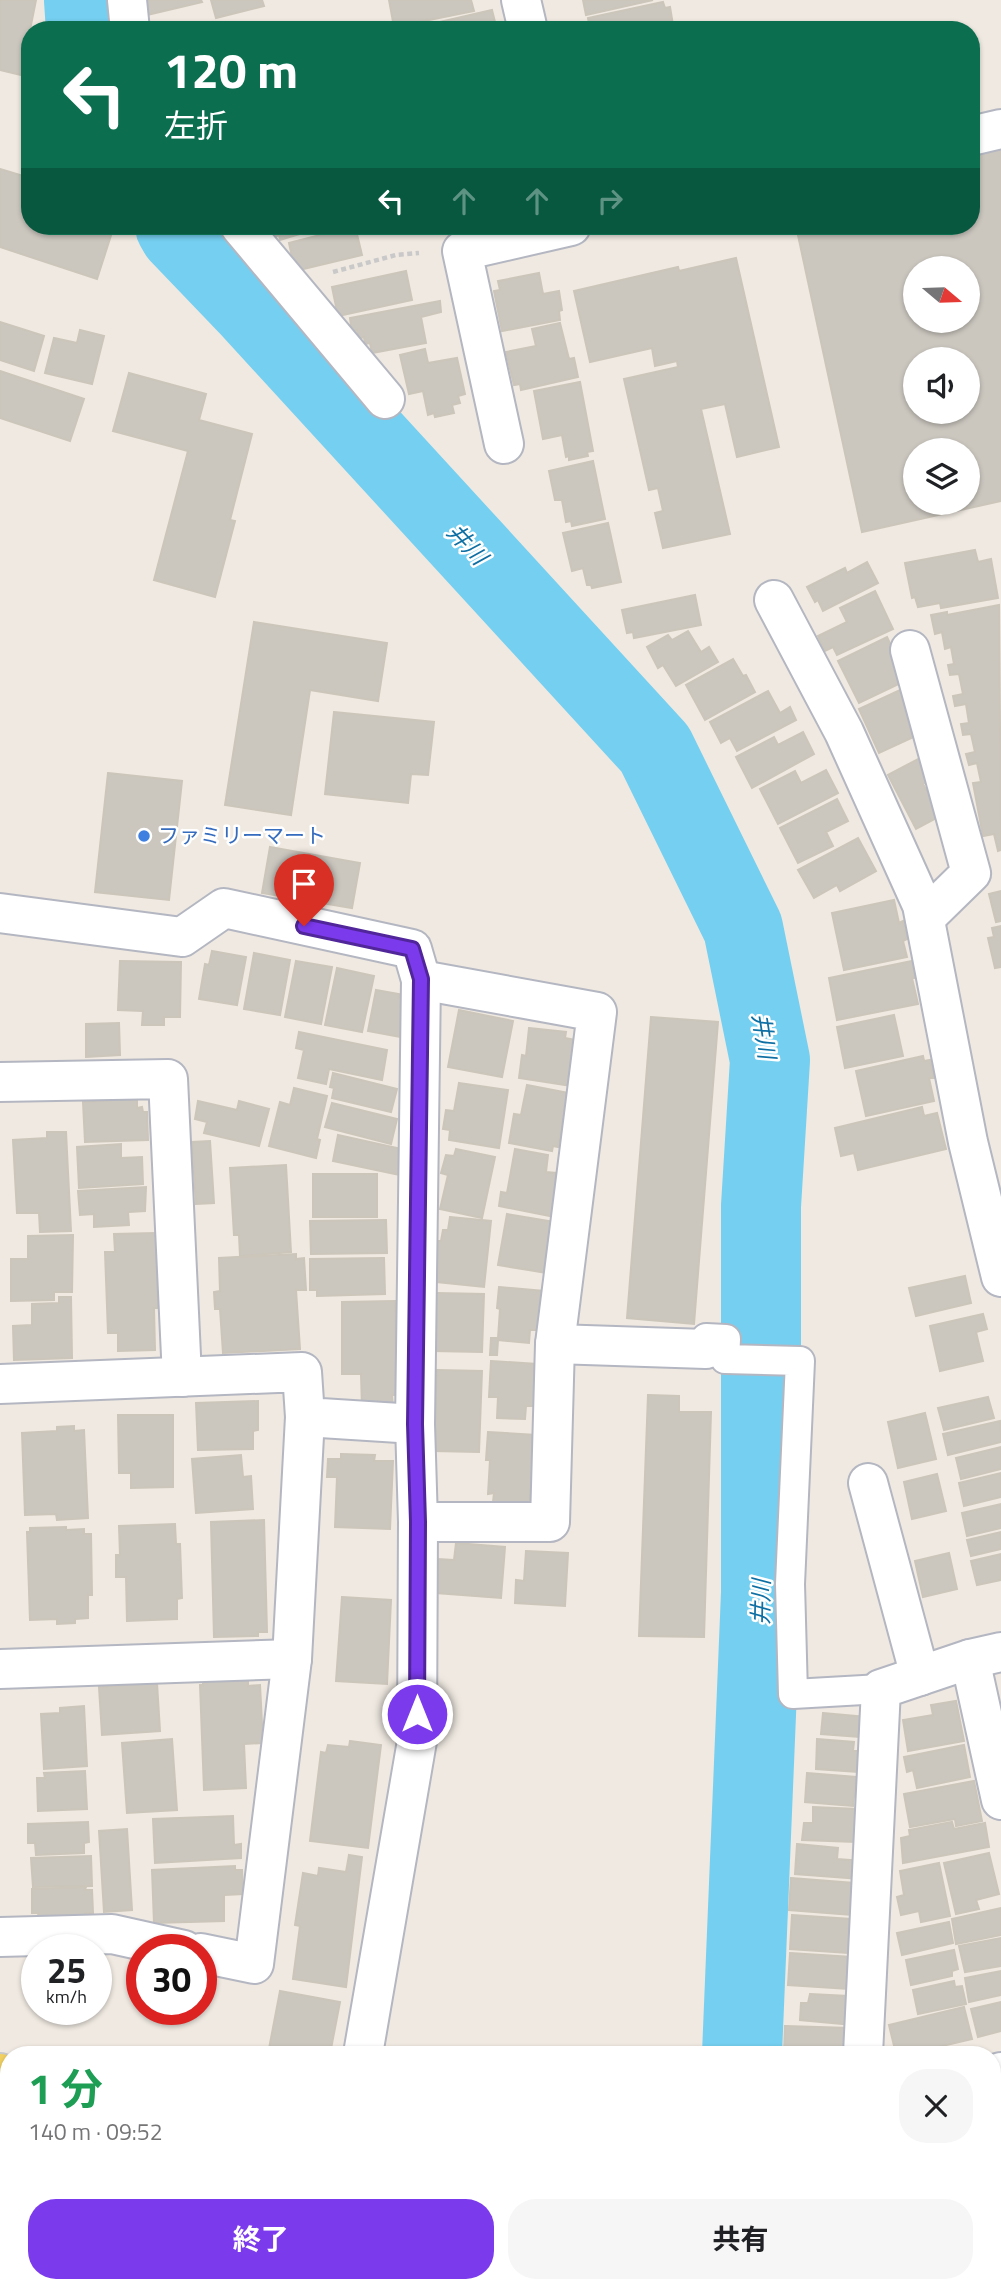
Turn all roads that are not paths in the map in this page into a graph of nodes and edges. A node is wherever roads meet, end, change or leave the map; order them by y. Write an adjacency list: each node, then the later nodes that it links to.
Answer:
1 (127, 0): 3 (street)
2 (521, 0): 4 (street)
3 (129, 21)
4 (526, 21)
5 (1001, 129): 6 (street)
6 (980, 134)
7 (248, 235): 9 (street)
8 (532, 235): 10 (street)
9 (385, 399)
10 (504, 444)
11 (774, 600): 14 (street)
12 (910, 650): 14 (street)
13 (0, 913): 15 (street)
14 (925, 918): 17 (street)
15 (421, 979): 18 (street); 23 (street)
16 (0, 1082): 20 (street)
17 (1001, 1277)
18 (555, 1344): 19 (street); 25 (street)
19 (715, 1354): 30 (street)
20 (182, 1377): 21 (street); 22 (street)
21 (0, 1384)
22 (305, 1417): 23 (street); 27 (street)
23 (415, 1424): 25 (street)
24 (868, 1483): 29 (street)
25 (418, 1522): 35 (street)
26 (986, 1656): 29 (street); 31 (street)
27 (292, 1659): 28 (street); 34 (street)
28 (0, 1670)
29 (920, 1676): 30 (street)
30 (881, 1689): 36 (street)
31 (1001, 1800)
32 (0, 1937): 33 (street)
33 (126, 1937)
34 (217, 1956)
35 (364, 2046)
36 (863, 2046)

